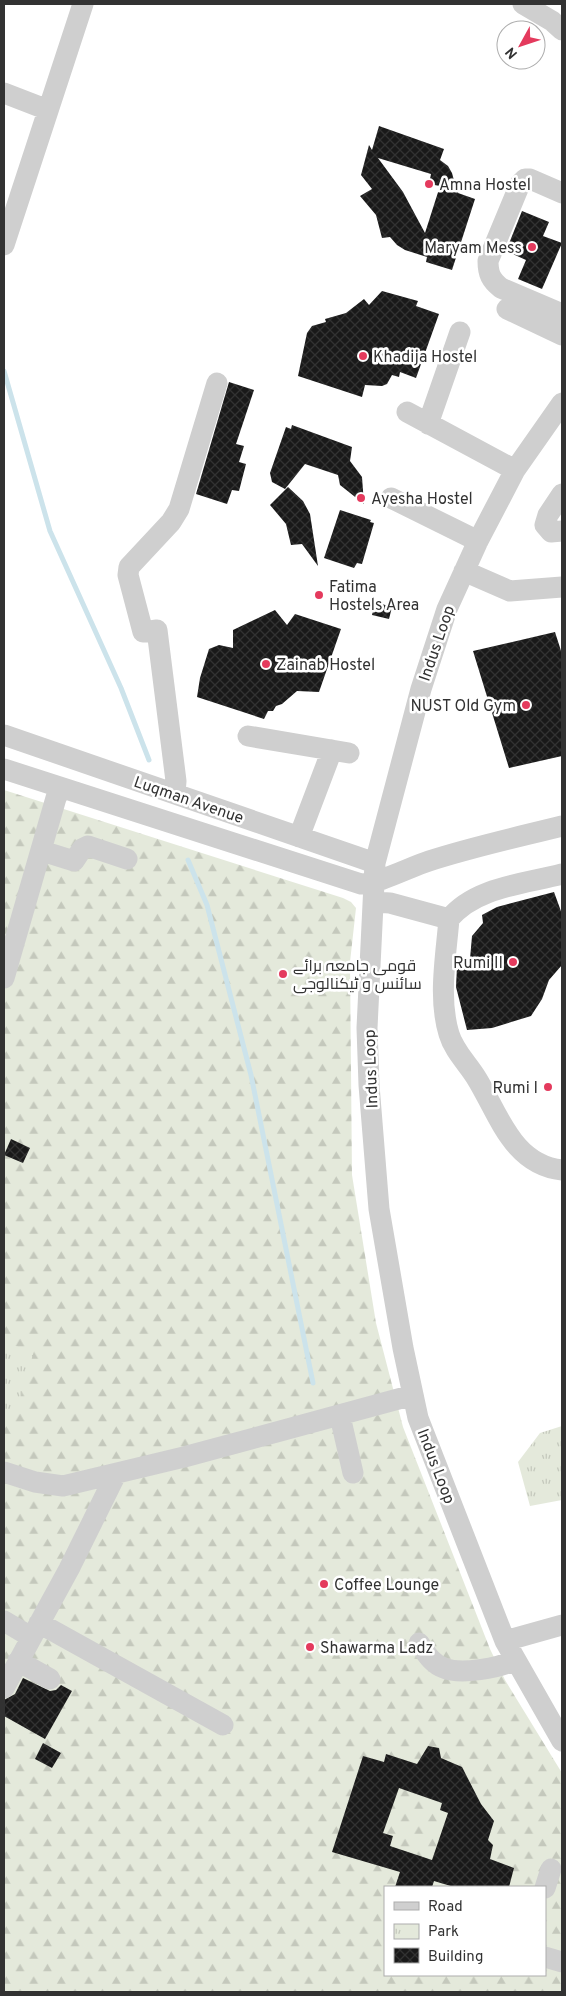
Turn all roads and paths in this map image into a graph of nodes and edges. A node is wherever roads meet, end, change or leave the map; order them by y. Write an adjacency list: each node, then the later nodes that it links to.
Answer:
1 (83, 4): 5 (street)
2 (527, 5): 3 (street)
3 (562, 30)
4 (4, 93): 5 (street)
5 (48, 110): 7 (street)
6 (562, 192): 9 (street)
7 (4, 245)
8 (507, 309): 11 (street)
9 (562, 314)
10 (460, 332): 15 (street)
11 (562, 335)
12 (217, 382): 27 (street)
13 (562, 405): 16 (street, Indus Loop)
14 (406, 412): 15 (street)
15 (428, 424): 16 (street)
16 (516, 470): 20 (street, Indus Loop)
17 (562, 494): 19 (street)
18 (391, 498): 20 (street)
19 (562, 531)
20 (478, 541): 21 (street, Indus Loop)
21 (464, 571): 22 (street); 32 (street, Indus Loop)
22 (562, 587)
23 (4, 735): 27 (street, Luqman Avenue)
24 (248, 736): 29 (street)
25 (4, 769): 26 (street, Luqman Avenue)
26 (61, 789): 30 (street); 34 (street, Luqman Avenue)
27 (175, 794): 29 (street, Luqman Avenue)
28 (562, 826): 34 (street)
29 (299, 837): 32 (street, Luqman Avenue)
30 (42, 851): 31 (street); 36 (street)
31 (127, 858)
32 (375, 863): 34 (street, Indus Loop)
33 (562, 874): 35 (street)
34 (373, 893): 35 (street, Luqman Avenue); 38 (street, Indus Loop)
35 (449, 919): 37 (street)
36 (4, 978)
37 (562, 1170)
38 (413, 1395): 39 (street); 46 (street, Indus Loop)
39 (340, 1416): 41 (street); 42 (street)
40 (4, 1472): 42 (street)
41 (353, 1473)
42 (116, 1474): 45 (street)
43 (4, 1621): 45 (street)
44 (562, 1625): 46 (street)
45 (35, 1630): 49 (street); 52 (street)
46 (505, 1641): 48 (street, Indus Loop)
47 (419, 1643): 48 (street)
48 (515, 1660): 53 (street, Indus Loop)
49 (18, 1661): 50 (street); 51 (street)
50 (50, 1679)
51 (4, 1688)
52 (223, 1725)
53 (562, 1741)
54 (546, 1957): 55 (street)
55 (562, 1962)

